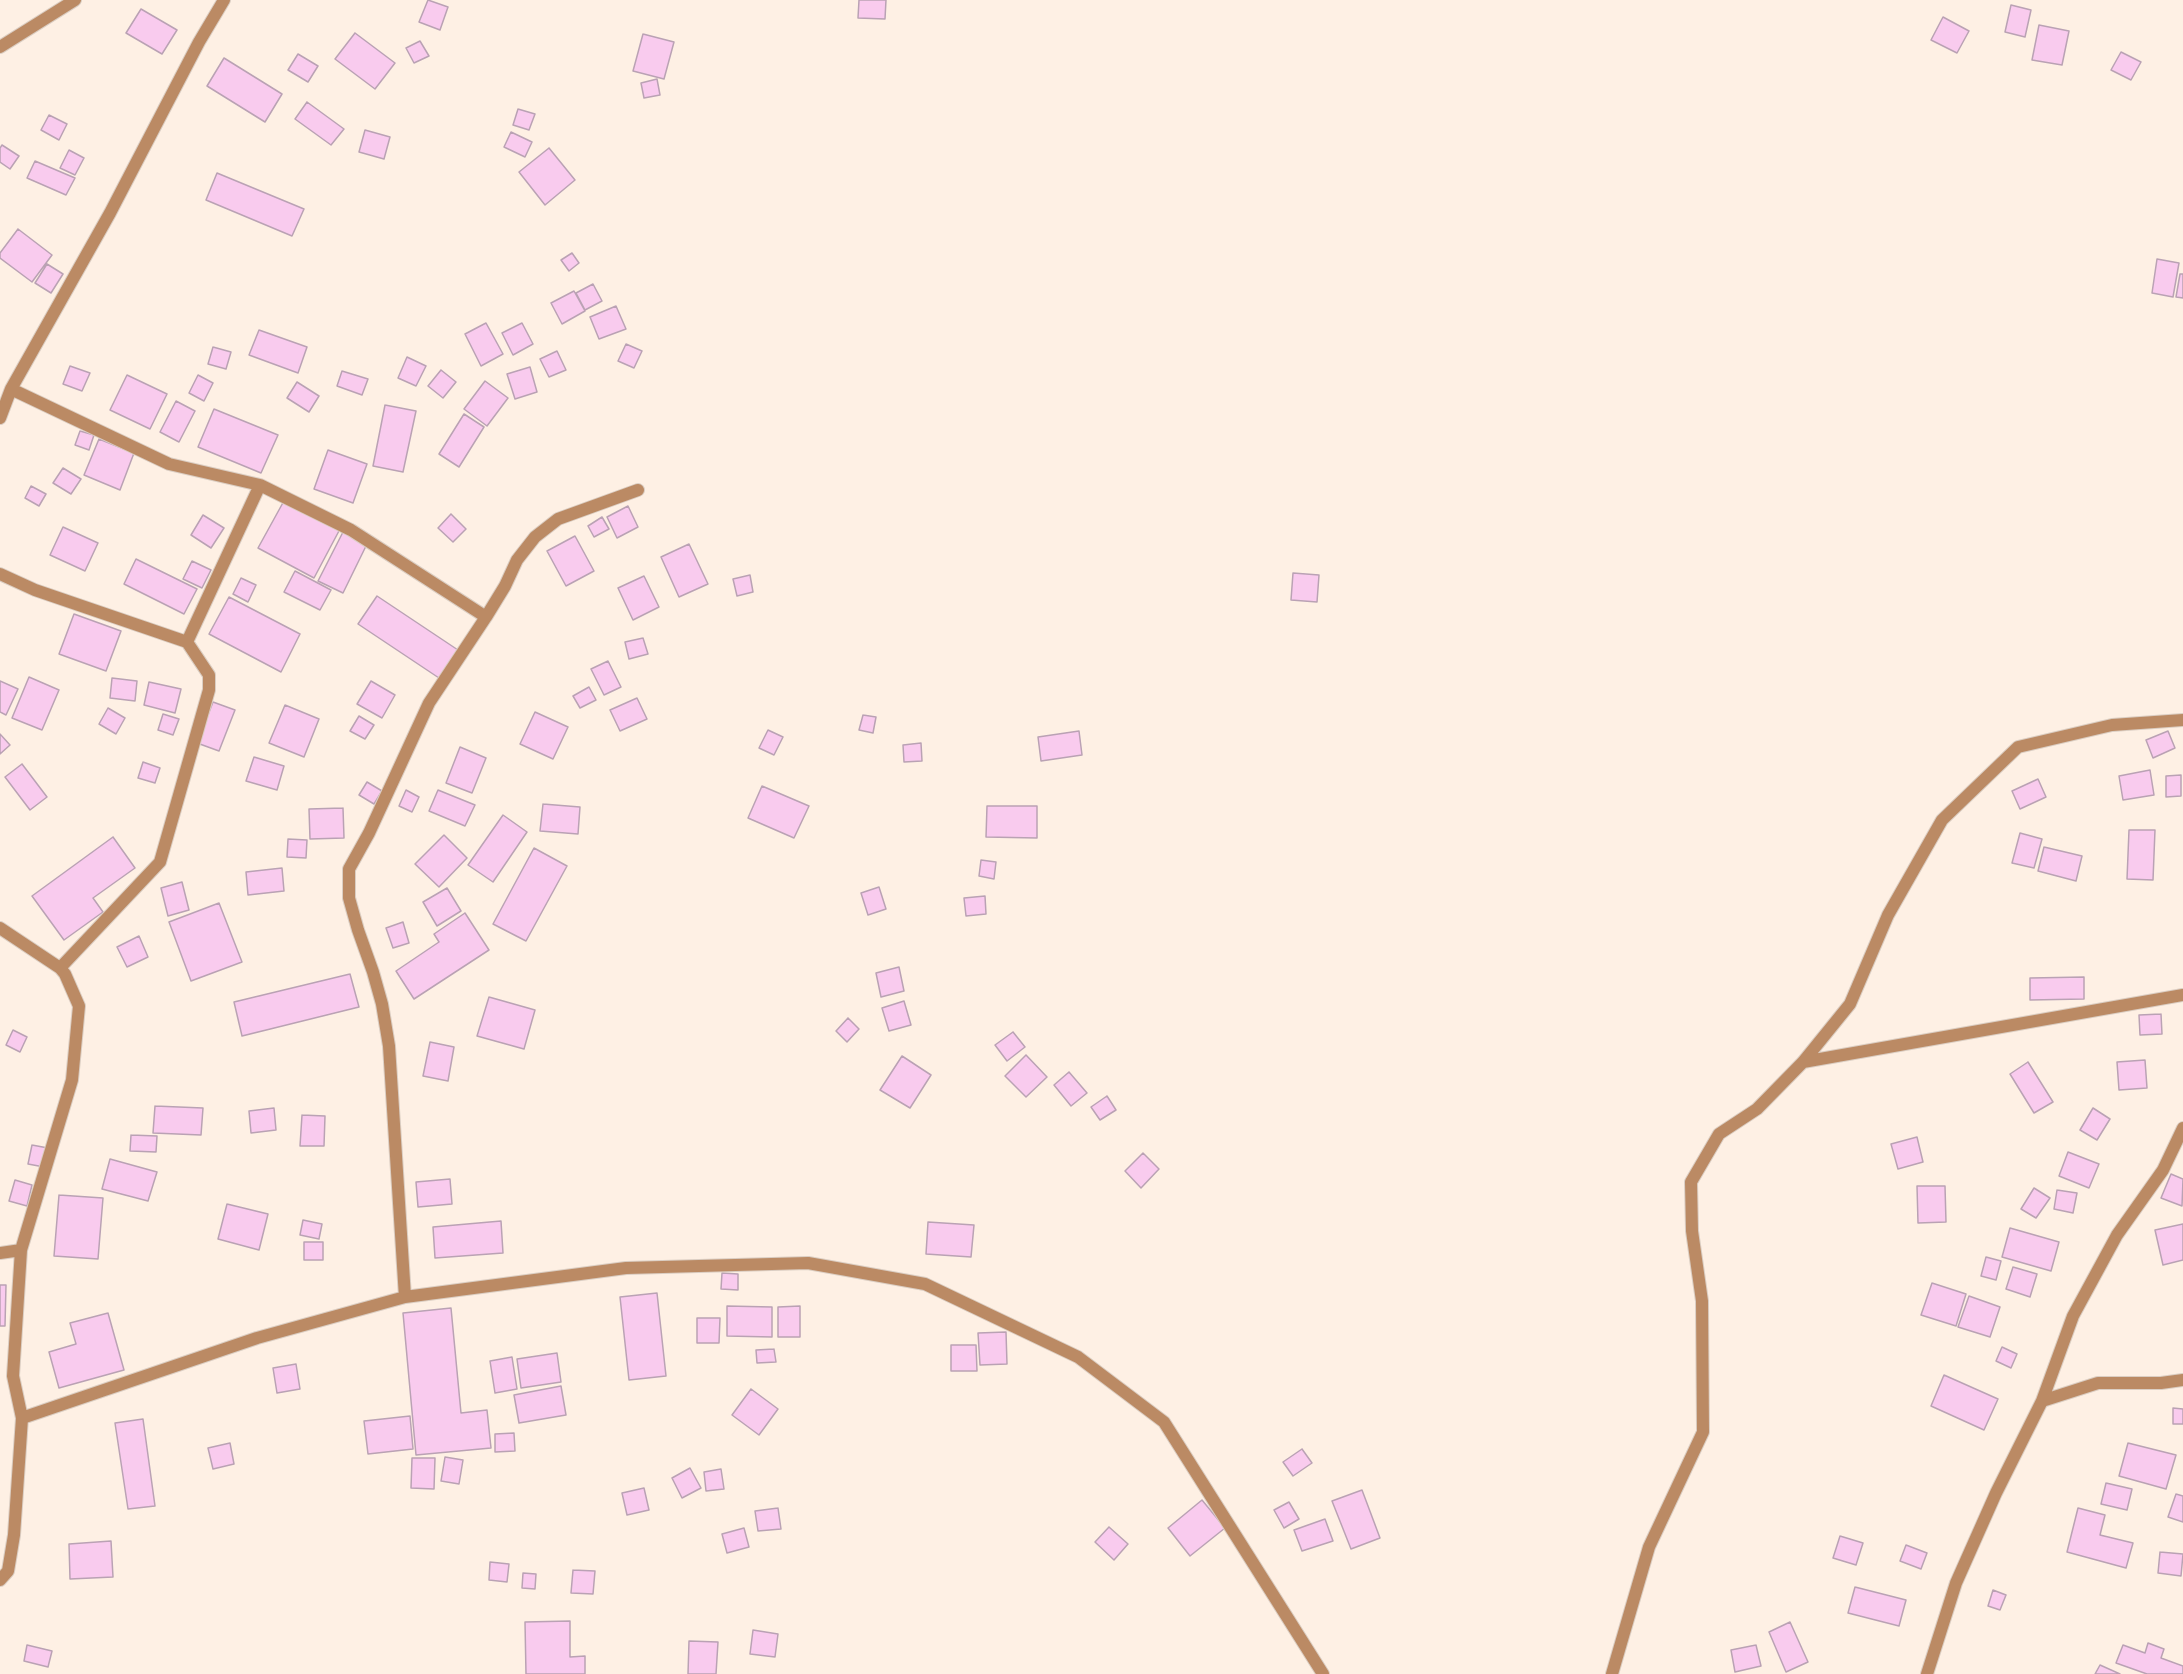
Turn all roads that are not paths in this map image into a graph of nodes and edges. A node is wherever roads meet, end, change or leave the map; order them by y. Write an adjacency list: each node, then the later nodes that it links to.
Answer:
1 (75, 0): 3 (street)
2 (224, 0): 5 (street)
3 (56, 5): 4 (street)
4 (0, 47)
5 (10, 389): 6 (street); 7 (street)
6 (0, 418)
7 (260, 485): 10 (street); 11 (street)
8 (638, 490): 10 (street)
9 (0, 574): 11 (street)
10 (486, 617): 20 (street)
11 (187, 642): 14 (street)
12 (2183, 720): 16 (street)
13 (0, 928): 14 (street)
14 (60, 968): 18 (street)
15 (2183, 995): 16 (street)
16 (1803, 1062): 26 (street)
17 (2183, 1128): 22 (street)
18 (21, 1250): 19 (street); 23 (street)
19 (0, 1253)
20 (405, 1297): 23 (street); 25 (street)
21 (2183, 1380): 22 (street)
22 (2042, 1401): 27 (street)
23 (22, 1418): 24 (street)
24 (0, 1580)
25 (1323, 1674)
26 (1612, 1674)
27 (1927, 1674)

